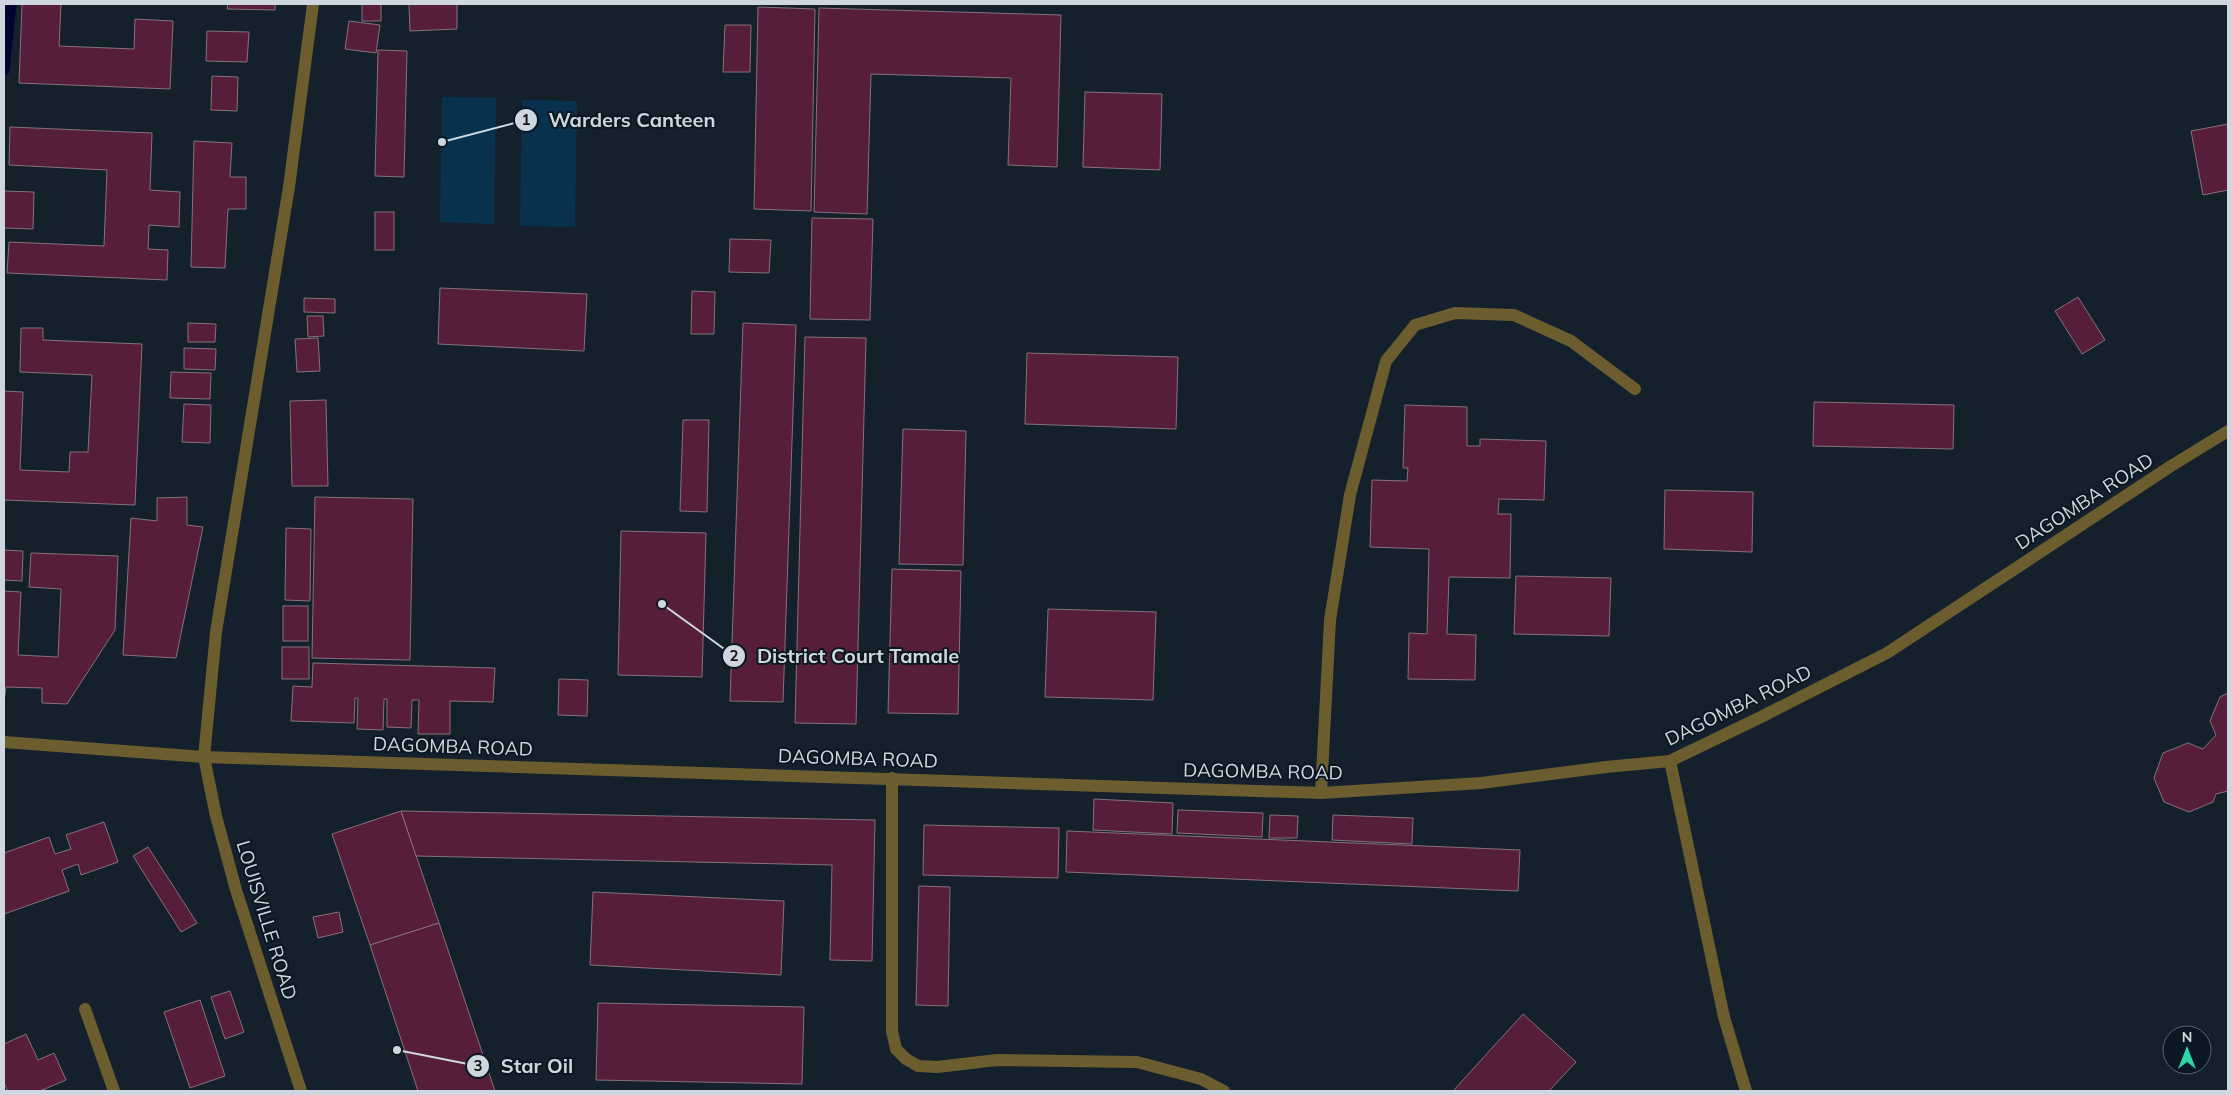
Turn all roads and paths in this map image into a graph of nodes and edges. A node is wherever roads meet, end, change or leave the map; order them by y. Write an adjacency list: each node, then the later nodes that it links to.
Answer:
1 (313, 4): 5 (street, LOUISVILLE ROAD)
2 (1635, 389): 8 (street)
3 (2228, 431): 6 (street, DAGOMBA ROAD)
4 (4, 742): 5 (street, DAGOMBA ROAD)
5 (204, 757): 7 (street, DAGOMBA ROAD); 11 (street, LOUISVILLE ROAD)
6 (1670, 761): 8 (street, DAGOMBA ROAD); 13 (street)
7 (892, 778): 8 (street, DAGOMBA ROAD); 12 (street)
8 (1322, 793)
9 (85, 1010): 10 (street)
10 (114, 1091)
11 (301, 1091)
12 (1224, 1091)
13 (1746, 1091)

